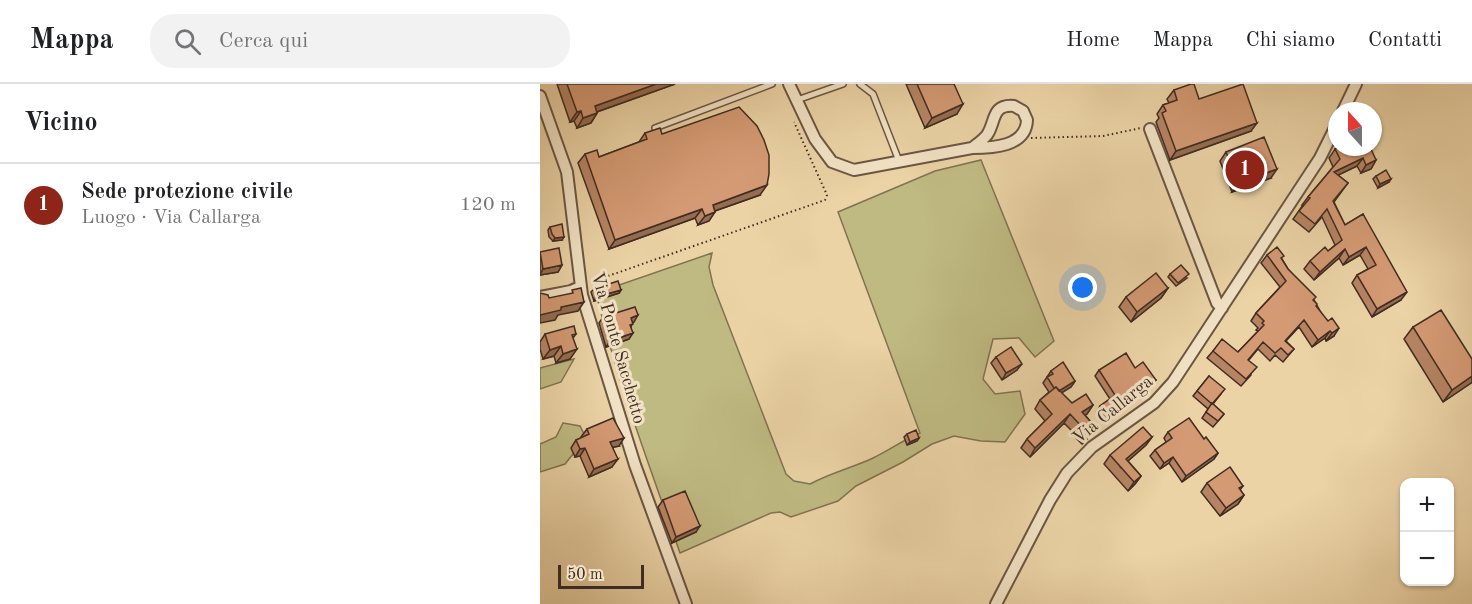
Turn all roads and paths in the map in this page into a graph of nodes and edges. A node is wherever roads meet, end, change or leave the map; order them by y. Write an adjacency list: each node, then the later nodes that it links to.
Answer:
1 (772, 84): 10 (lane)
2 (789, 84): 7 (street)
3 (843, 84): 7 (lane)
4 (860, 84): 15 (lane)
5 (1356, 84): 8 (street)
6 (540, 96): 16 (street, Via Ponte Sacchetto)
7 (797, 100): 15 (street)
8 (1347, 102)
9 (791, 116): 16 (path)
10 (655, 128)
11 (1150, 129): 12 (path); 18 (street)
12 (1019, 137): 14 (street); 14 (street)
13 (1328, 142): 18 (street, Via Callarga)
14 (972, 148): 15 (street)
15 (899, 161)
16 (580, 287): 17 (street); 19 (street, Via Ponte Sacchetto)
17 (540, 297)
18 (1222, 308): 20 (street, Via Callarga)
19 (686, 604)
20 (996, 604)

